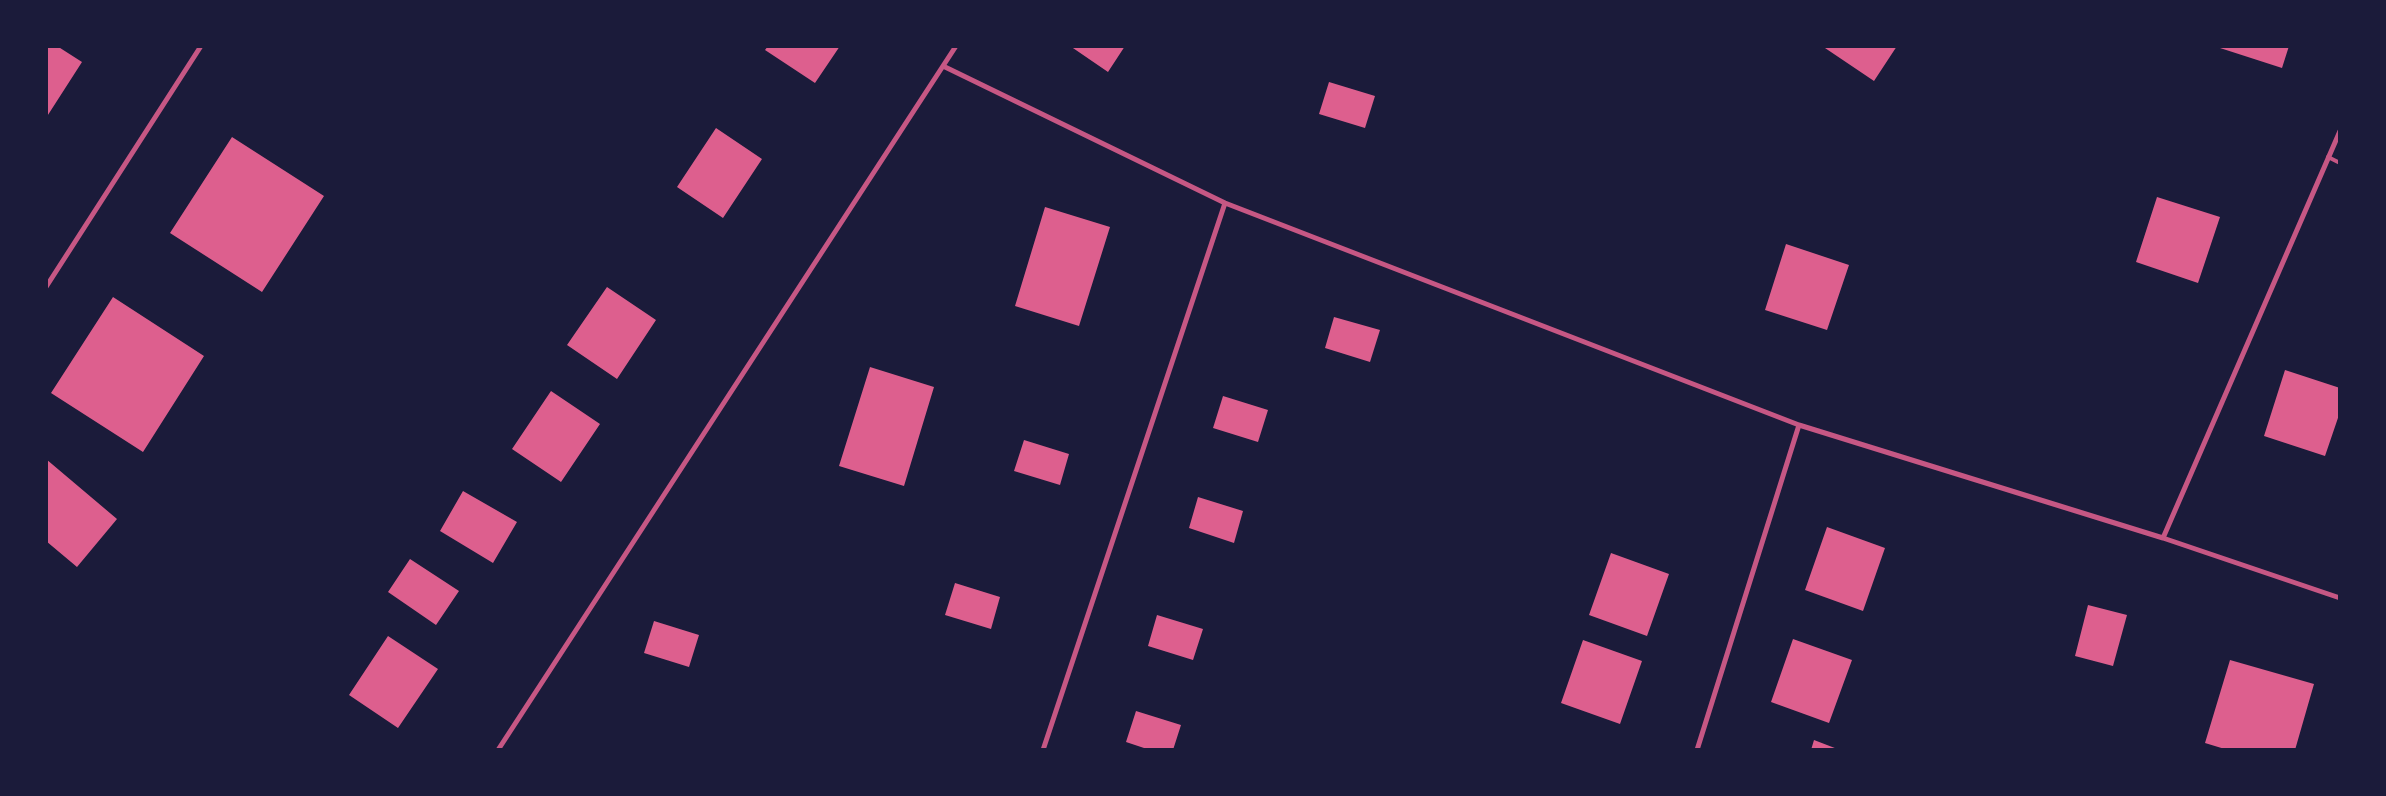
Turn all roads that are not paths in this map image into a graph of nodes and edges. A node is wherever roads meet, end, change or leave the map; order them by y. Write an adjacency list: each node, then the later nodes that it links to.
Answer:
1 (201, 46): 8 (street)
2 (956, 46): 3 (street)
3 (943, 66): 7 (street); 12 (street)
4 (2340, 131): 5 (street)
5 (2328, 157): 6 (lane); 10 (street)
6 (2340, 163)
7 (1225, 203): 9 (street); 13 (street)
8 (46, 287)
9 (1799, 425): 10 (street); 14 (street)
10 (2163, 538): 11 (street)
11 (2340, 598)
12 (498, 750)
13 (1043, 750)
14 (1698, 750)

